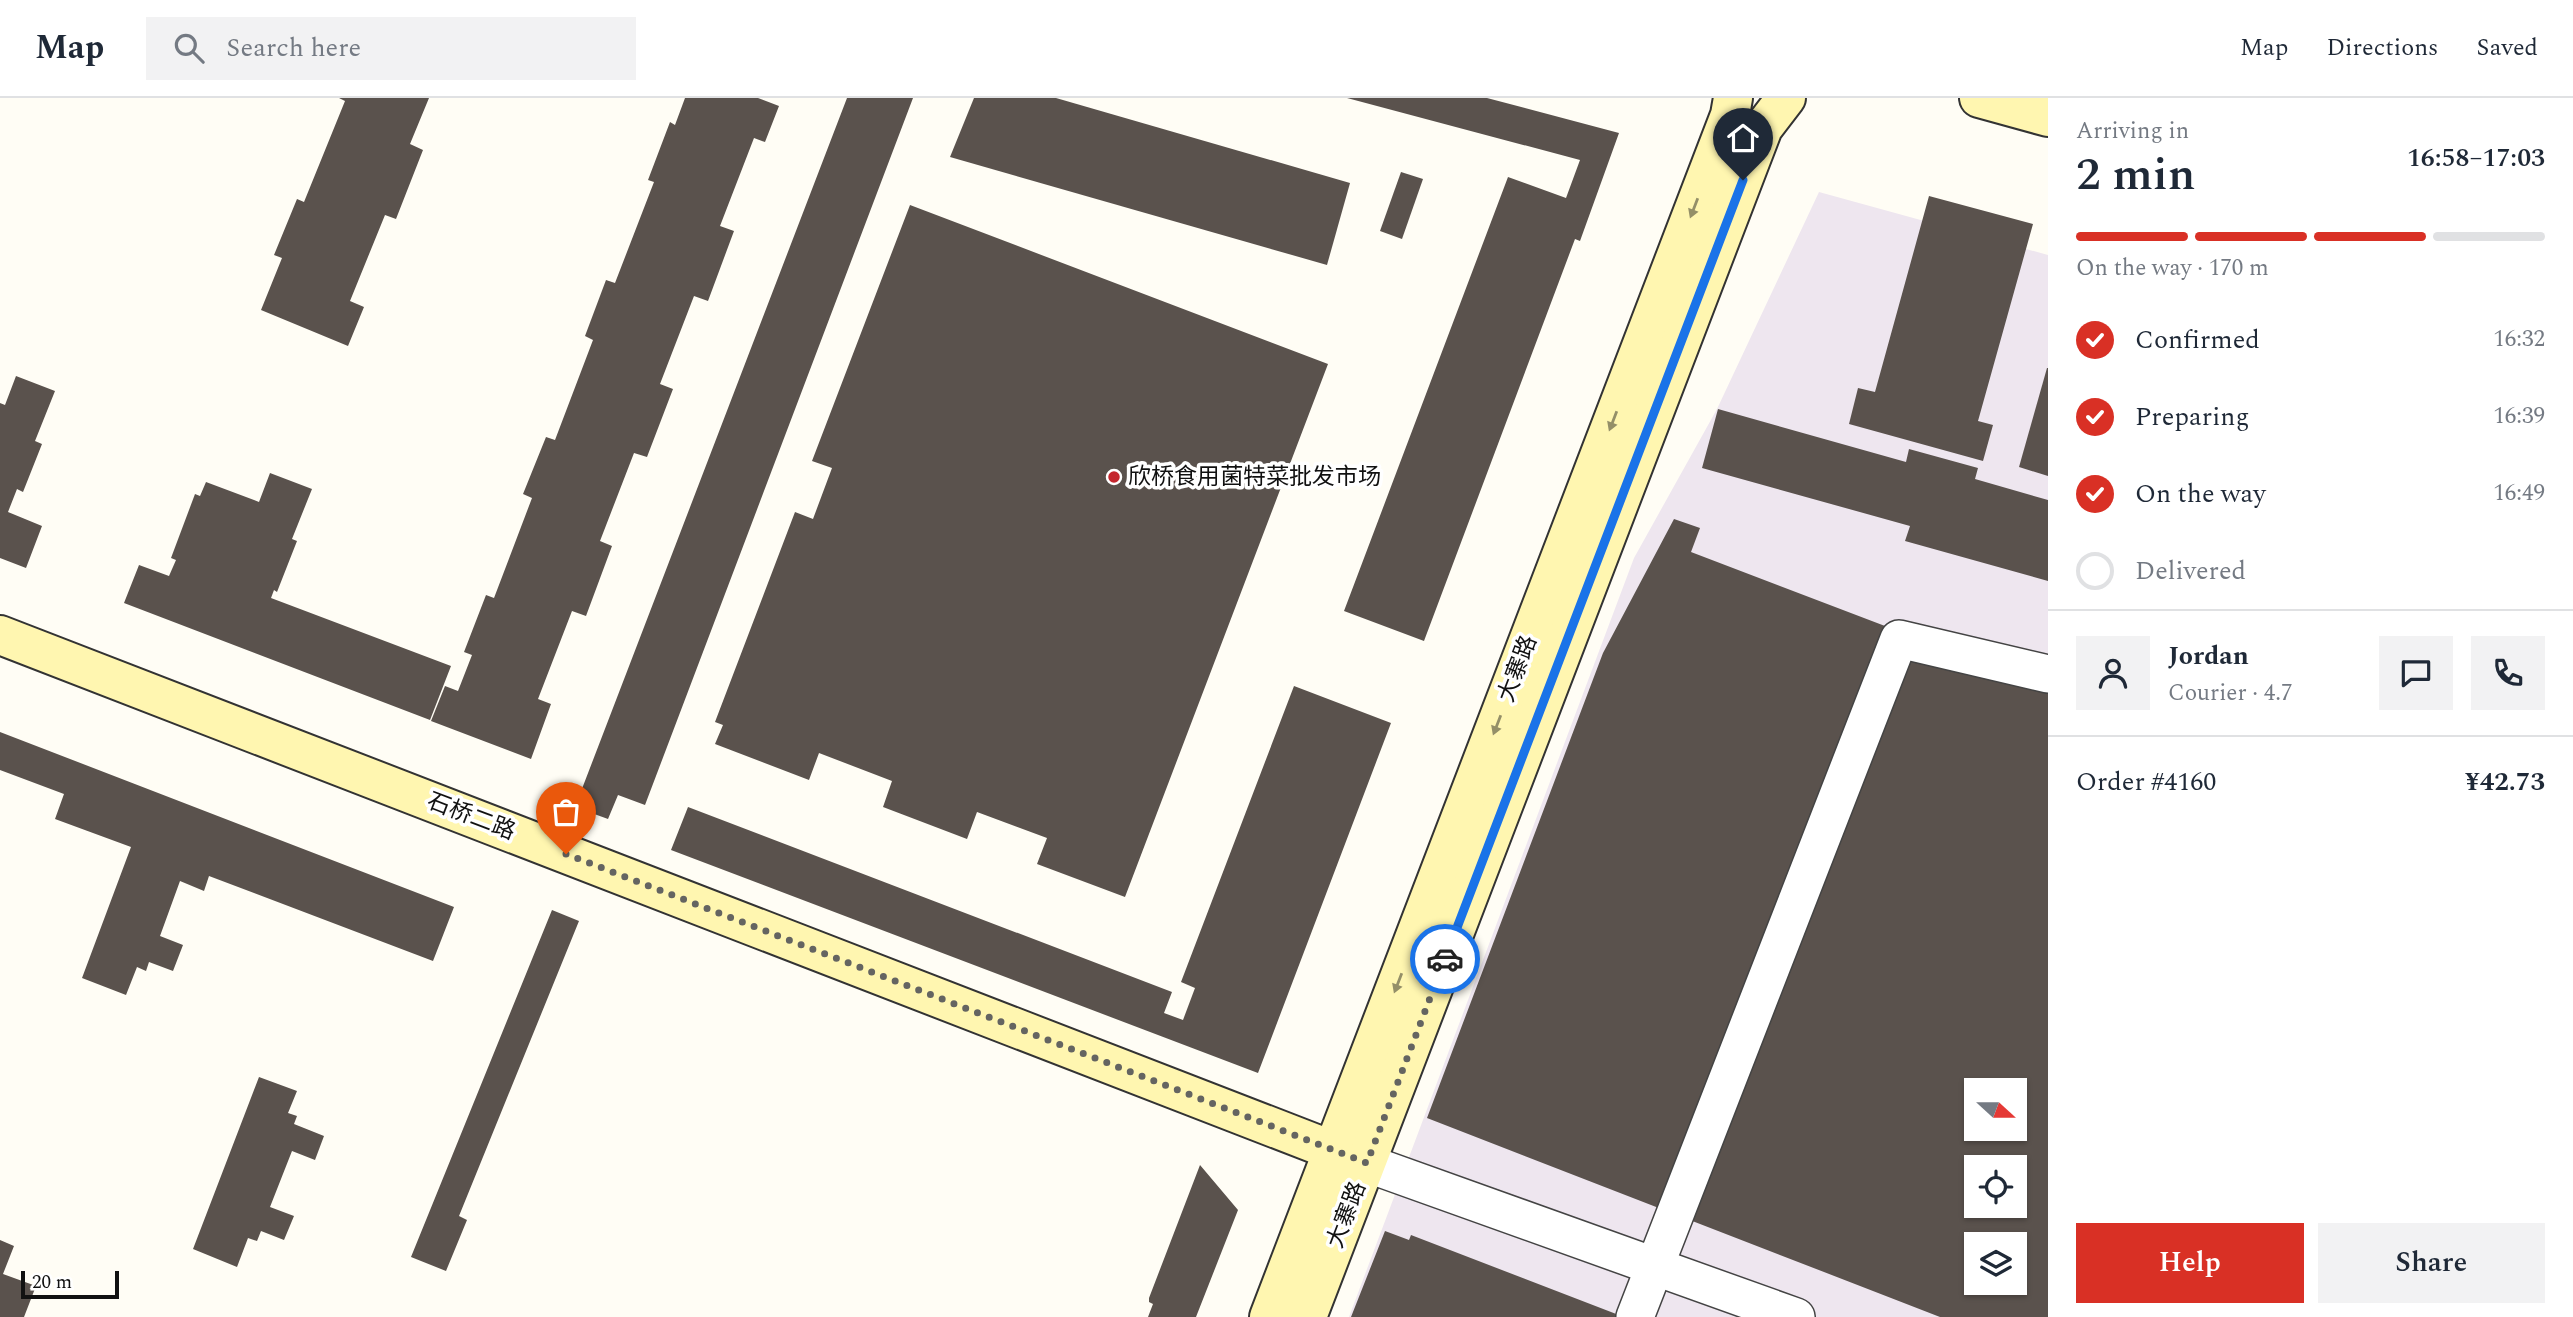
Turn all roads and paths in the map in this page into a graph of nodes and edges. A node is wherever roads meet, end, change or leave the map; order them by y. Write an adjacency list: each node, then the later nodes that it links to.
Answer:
1 (1732, 98): 7 (main road, 大寨路, one-way to 7)
2 (1786, 98): 7 (main road, 大寨路)
3 (1979, 98): 4 (main road)
4 (2048, 117)
5 (0, 635): 7 (main road, 石桥二路)
6 (2048, 674): 8 (street)
7 (1350, 1157): 8 (street); 9 (main road, 大寨路); 10 (main road, 大寨路)
8 (1655, 1265): 11 (street); 12 (street)
9 (1269, 1317)
10 (1307, 1317)
11 (1634, 1317)
12 (1796, 1317)

